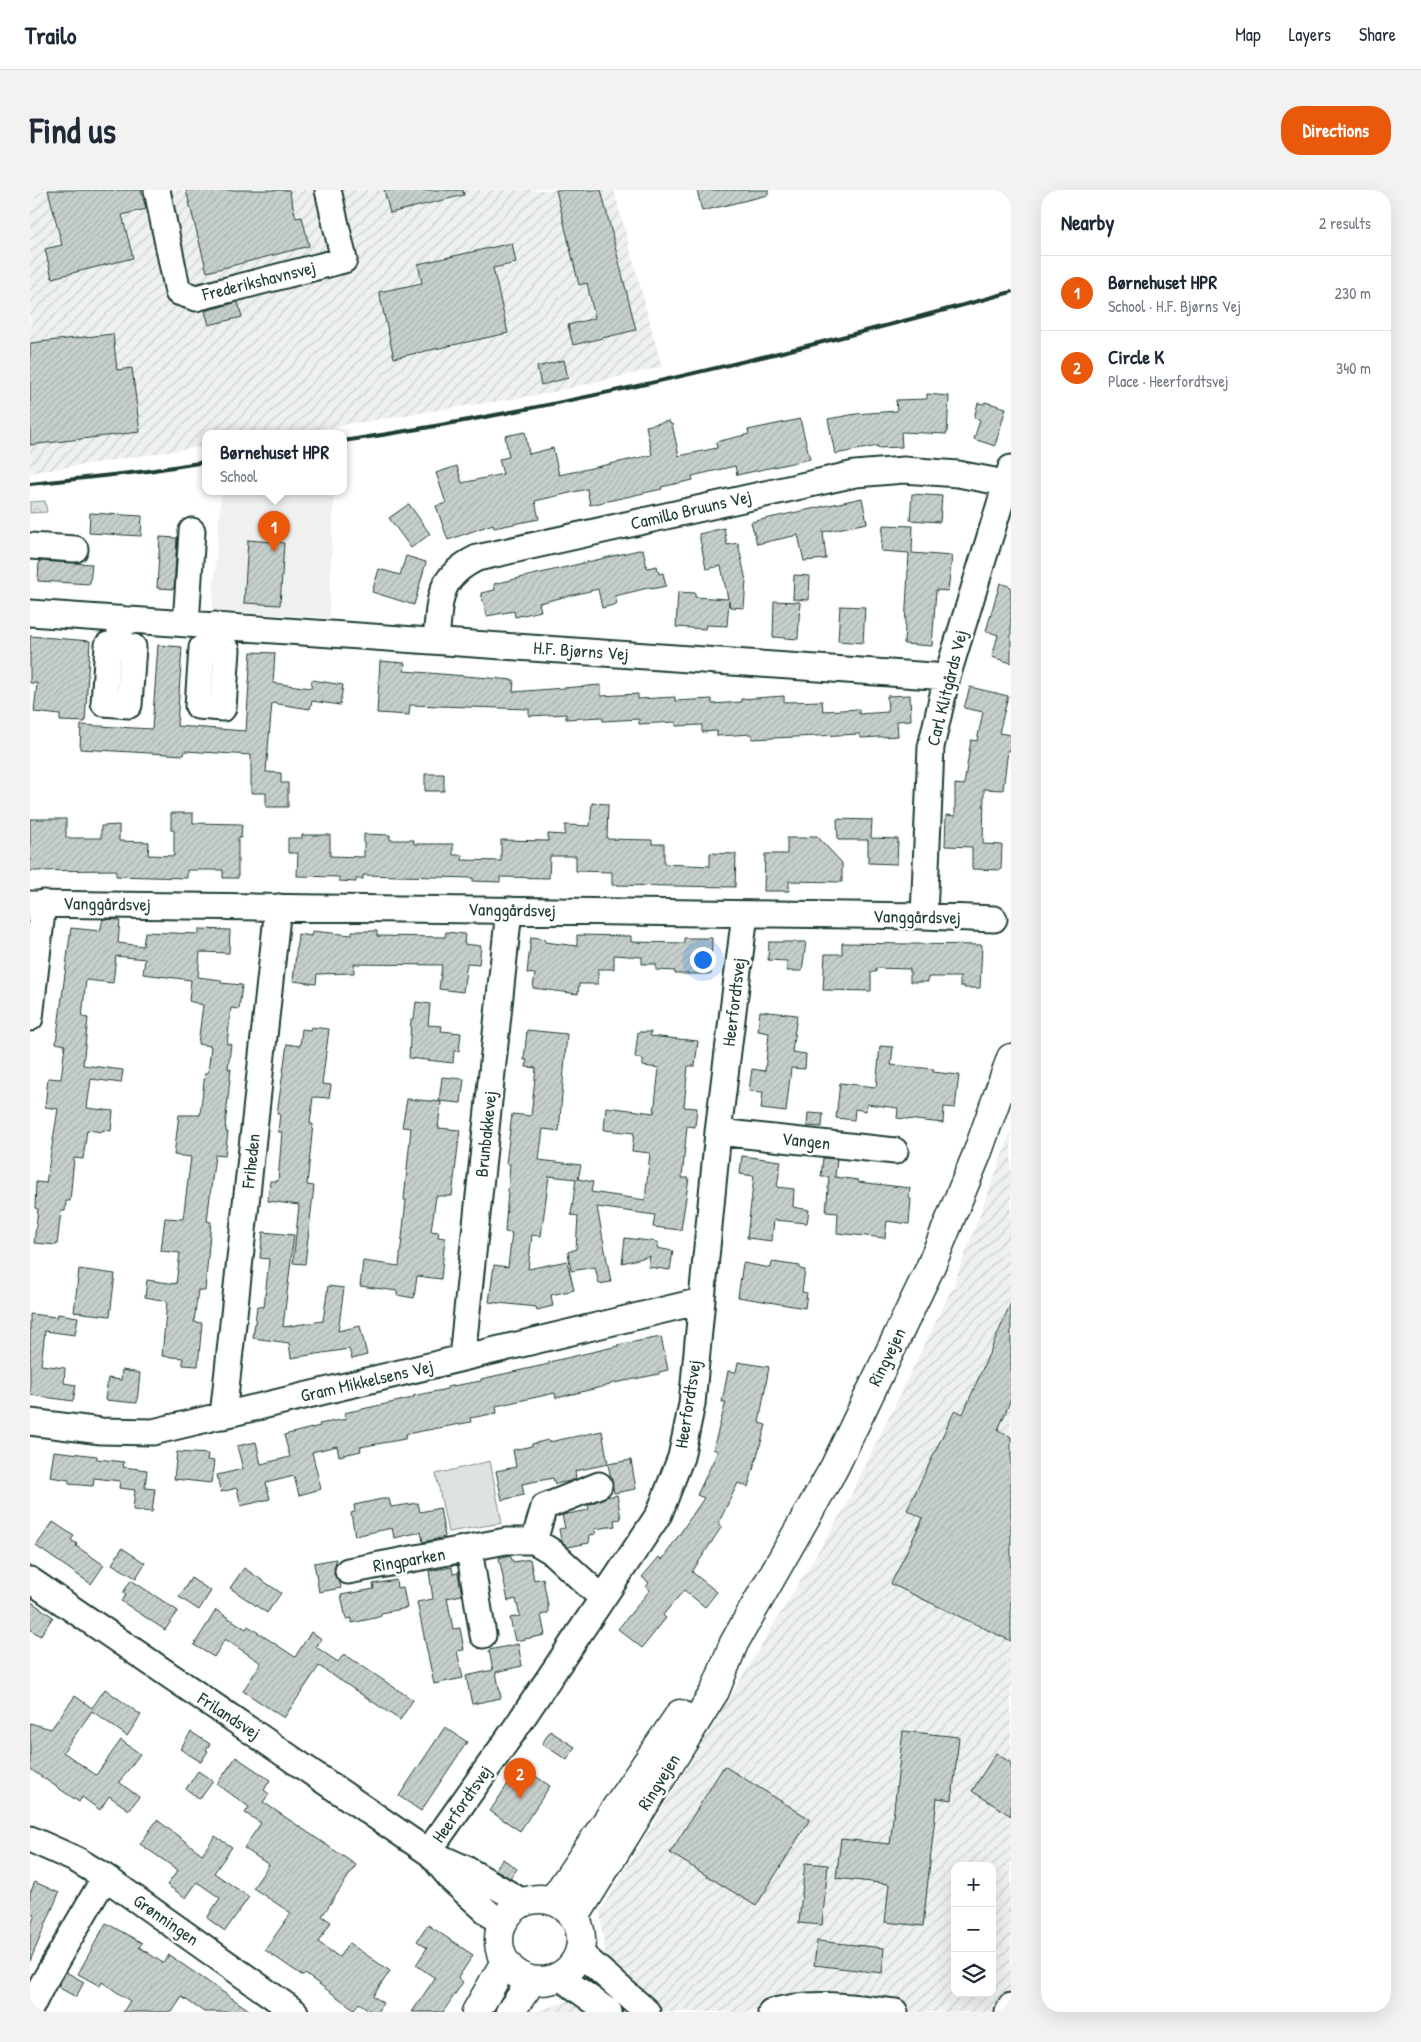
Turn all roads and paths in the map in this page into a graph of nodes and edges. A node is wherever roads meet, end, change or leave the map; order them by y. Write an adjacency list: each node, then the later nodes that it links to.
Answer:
1 (157, 190): 2 (street, Frederikshavnsvej)
2 (328, 190)
3 (1008, 475): 10 (street, Camillo Bruuns Vej); 12 (street, Carl Klitgårds Vej)
4 (192, 531): 9 (street)
5 (30, 546): 6 (street)
6 (75, 549)
7 (30, 613): 8 (street, H.F. Bjørns Vej)
8 (121, 619): 9 (street, H.F. Bjørns Vej); 11 (street)
9 (186, 624): 10 (street, H.F. Bjørns Vej)
10 (436, 641): 12 (street, H.F. Bjørns Vej)
11 (120, 646)
12 (947, 677): 17 (street, Carl Klitgårds Vej)
13 (37, 903): 14 (street, Vanggårdsvej); 19 (street)
14 (278, 907): 15 (street, Vanggårdsvej); 25 (street, Friheden)
15 (509, 910): 16 (street, Vanggårdsvej); 24 (street, Brunbakkevej)
16 (745, 914): 17 (street, Vanggårdsvej); 21 (street, Heerfordtsvej)
17 (924, 916): 18 (street, Vanggårdsvej)
18 (994, 919)
19 (30, 1018)
20 (1011, 1058): 34 (main road, Ringvejen)
21 (718, 1132): 22 (street, Vangen); 23 (street, Heerfordtsvej)
22 (895, 1151)
23 (701, 1301): 24 (street, Gram Mikkelsens Vej); 32 (street, Heerfordtsvej)
24 (462, 1358): 25 (street, Gram Mikkelsens Vej)
25 (223, 1416): 26 (street, Gram Mikkelsens Vej)
26 (30, 1422)
27 (598, 1486): 28 (street)
28 (534, 1541): 29 (street, Ringparken); 32 (street)
29 (469, 1549): 30 (street, Ringparken); 33 (street, Ringparken)
30 (348, 1571)
31 (30, 1580): 36 (street, Frilandsvej)
32 (601, 1597): 36 (street, Heerfordtsvej)
33 (483, 1635)
34 (734, 1643): 38 (main road, Ringvejen); 40 (main road, Ringvejen)
35 (30, 1839): 37 (street, Grønningen)
36 (428, 1852): 39 (street, Frilandsvej); 41 (street, Frilandsvej)
37 (105, 1877): 47 (street); 48 (street, Grønningen)
38 (553, 1900): 39 (main road); 40 (main road)
39 (523, 1902): 41 (main road)
40 (575, 1917): 42 (main road)
41 (502, 1925): 43 (main road)
42 (580, 1953): 44 (main road); 52 (street)
43 (505, 1962): 45 (main road); 49 (main road)
44 (560, 1976): 45 (main road); 51 (street)
45 (532, 1981): 50 (main road)
46 (1011, 2006): 55 (street)
47 (30, 2009)
48 (295, 2012)
49 (476, 2012)
50 (510, 2012)
51 (610, 2012)
52 (647, 2012)
53 (771, 2012): 54 (street)
54 (895, 2012)
55 (1008, 2012)

